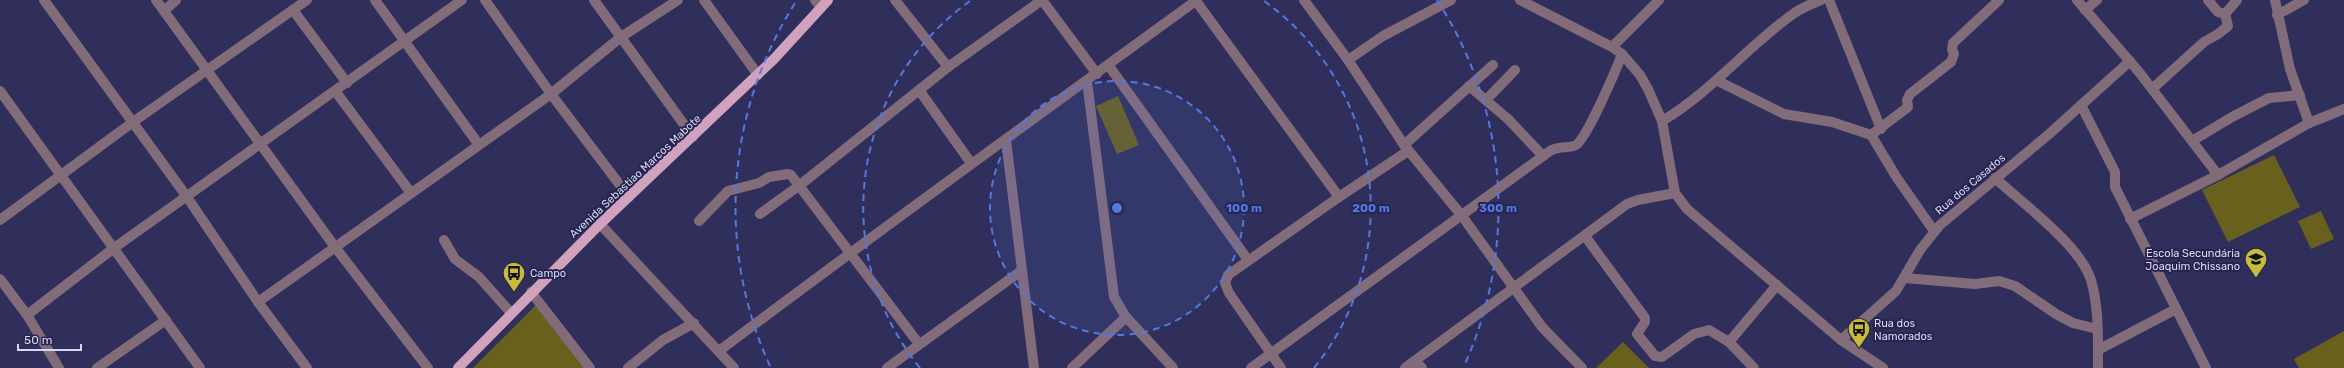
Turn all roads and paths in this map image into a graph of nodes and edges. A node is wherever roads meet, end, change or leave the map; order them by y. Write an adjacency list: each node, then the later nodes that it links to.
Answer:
1 (44, 0): 62 (street)
2 (156, 0): 29 (street)
3 (176, 0): 29 (street)
4 (307, 0): 30 (street)
5 (375, 0): 35 (street)
6 (462, 0): 35 (street)
7 (485, 0): 55 (street)
8 (594, 0): 34 (street)
9 (678, 0): 34 (street)
10 (704, 0): 46 (street)
11 (895, 0): 42 (street)
12 (1042, 0): 42 (street); 45 (street)
13 (1196, 0): 40 (street); 82 (street)
14 (1304, 0): 38 (street)
15 (1451, 0): 38 (street)
16 (1520, 0): 28 (street)
17 (1659, 0): 36 (street)
18 (1820, 0): 48 (street)
19 (1829, 0): 64 (street)
20 (1998, 0): 64 (street)
21 (2077, 0): 31 (street)
22 (2097, 0): 31 (street)
23 (2208, 0): 32 (street)
24 (2237, 0): 32 (street)
25 (2275, 0): 33 (street)
26 (2304, 0): 33 (street)
27 (821, 3): 46 (main road, Avenida Sebastiao Marcos Mabote)
28 (1534, 3): 36 (street)
29 (164, 10): 43 (street)
30 (293, 10): 43 (street); 49 (street)
31 (2085, 10): 39 (street)
32 (2225, 14): 51 (street)
33 (2277, 15): 56 (street)
34 (621, 37): 55 (street); 66 (street)
35 (405, 40): 49 (street); 70 (street)
36 (1612, 47): 37 (street)
37 (1622, 54): 61 (street); 72 (street)
38 (1348, 60): 71 (street)
39 (2130, 61): 51 (street); 59 (street, Rua dos Casados)
40 (1109, 66): 45 (street); 95 (street)
41 (1493, 66): 50 (street)
42 (948, 67): 53 (street)
43 (208, 70): 62 (street); 69 (street)
44 (1515, 70): 57 (street)
45 (1097, 74): 47 (street)
46 (758, 75): 66 (main road, Avenida Sebastiao Marcos Mabote)
47 (1087, 81): 67 (street); 106 (street)
48 (1718, 81): 61 (street); 65 (street)
49 (347, 83): 54 (street)
50 (1469, 86): 57 (street); 71 (street)
51 (2152, 89): 68 (street)
52 (0, 90): 58 (street)
53 (919, 90): 73 (street); 77 (street)
54 (336, 92): 69 (street); 78 (street)
55 (551, 94): 70 (street); 81 (street)
56 (2300, 95): 63 (street); 68 (street)
57 (1486, 100): 72 (street)
58 (4, 103): 74 (street)
59 (2082, 105): 76 (street, Rua dos Casados); 85 (street)
60 (2344, 109): 63 (street)
61 (1662, 121): 79 (street)
62 (133, 122): 74 (street); 80 (street)
63 (2309, 123): 75 (street)
64 (1882, 129): 65 (street)
65 (1871, 135): 89 (street)
66 (693, 137): 81 (main road, Avenida Sebastiao Marcos Mabote)
67 (1006, 140): 73 (street); 96 (street)
68 (2192, 141): 75 (street)
69 (261, 143): 80 (street); 92 (street)
70 (479, 145): 78 (street)
71 (1406, 148): 82 (street); 84 (street)
72 (1543, 156): 84 (street)
73 (971, 163): 94 (street)
74 (61, 174): 86 (street); 93 (street)
75 (2218, 175): 85 (street)
76 (1995, 178): 89 (street, Rua dos Casados); 109 (street)
77 (800, 185): 83 (street); 87 (street); 94 (street)
78 (411, 193): 92 (street)
79 (1675, 193): 90 (street); 99 (street)
80 (186, 197): 93 (street); 102 (street)
81 (629, 197): 88 (main road, Avenida Sebastiao Marcos Mabote)
82 (1339, 197): 95 (street)
83 (760, 214)
84 (1462, 216): 100 (street); 115 (street)
85 (2130, 219): 103 (street)
86 (0, 220)
87 (699, 221)
88 (600, 224): 101 (main road, Avenida Sebastiao Marcos Mabote); 108 (street)
89 (1934, 231): 97 (street, Rua dos Casados)
90 (1585, 236): 100 (street); 111 (street)
91 (444, 240): 104 (street)
92 (335, 246): 102 (street); 122 (street)
93 (114, 248): 105 (street); 107 (street)
94 (850, 253): 112 (street); 114 (street)
95 (1248, 260): 115 (street)
96 (1021, 271): 112 (street); 128 (street)
97 (1905, 278): 109 (street); 110 (street, Rua dos Casados)
98 (0, 279): 105 (street)
99 (1777, 285): 110 (street); 111 (street)
100 (1514, 288): 116 (street); 117 (street)
101 (531, 292): 104 (main road, Avenida Sebastiao Marcos Mabote); 124 (street)
102 (258, 302): 121 (street)
103 (2176, 309): 113 (street); 139 (street)
104 (511, 314): 123 (main road, Avenida Sebastiao Marcos Mabote)
105 (27, 315): 118 (street)
106 (1126, 317): 129 (street); 130 (street)
107 (166, 320): 119 (street); 120 (street)
108 (694, 323): 114 (street); 125 (street)
109 (2097, 329): 113 (street)
110 (1841, 340): 137 (street)
111 (1729, 342): 136 (street)
112 (919, 344): 127 (street)
113 (2098, 350): 138 (street)
114 (719, 351): 126 (street)
115 (1270, 353): 131 (street); 132 (street)
116 (1570, 358): 134 (street); 135 (street)
117 (1418, 365): 133 (street)
118 (59, 368)
119 (96, 368)
120 (200, 368)
121 (307, 368)
122 (428, 368)
123 (458, 368)
124 (590, 368)
125 (628, 368)
126 (734, 368)
127 (886, 368)
128 (1034, 368)
129 (1072, 368)
130 (1173, 368)
131 (1251, 368)
132 (1281, 368)
133 (1405, 368)
134 (1568, 368)
135 (1582, 368)
136 (1754, 368)
137 (1883, 368)
138 (2098, 368)
139 (2206, 368)

